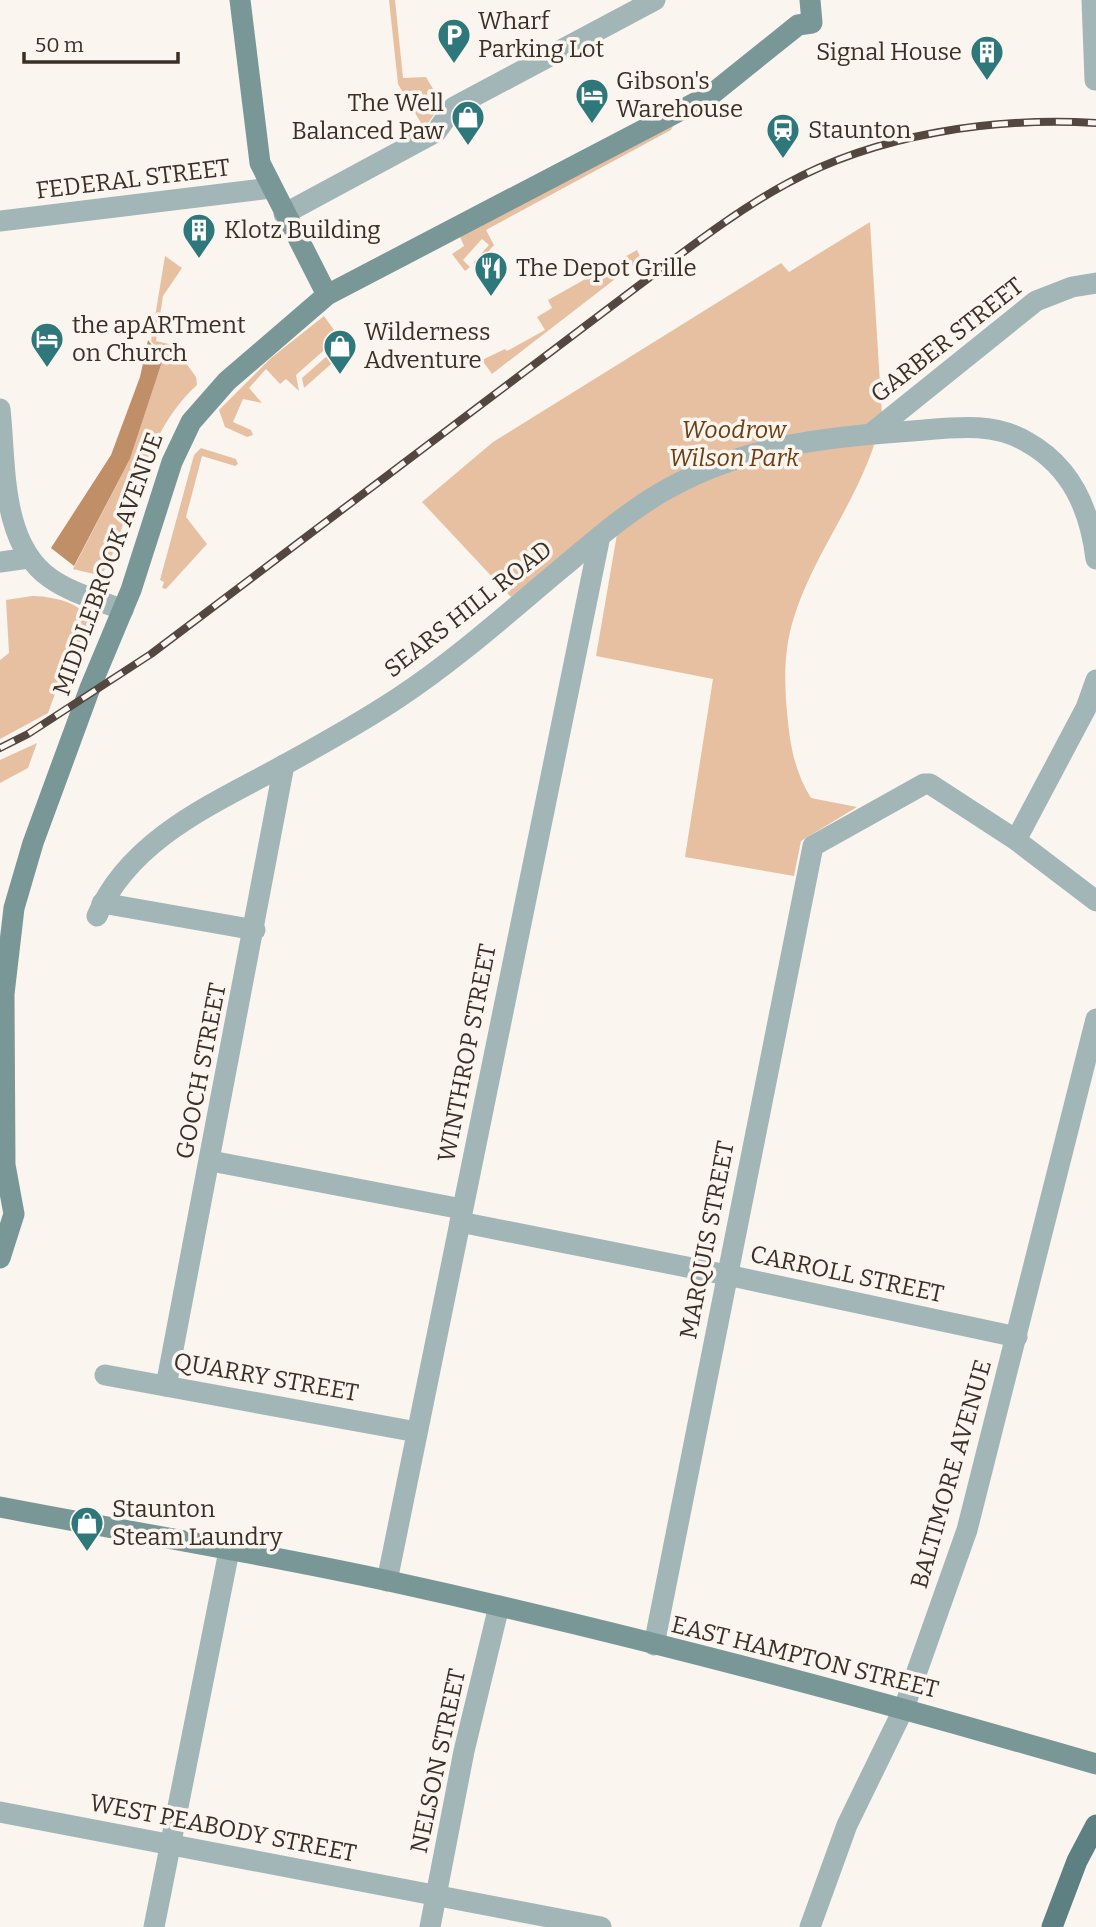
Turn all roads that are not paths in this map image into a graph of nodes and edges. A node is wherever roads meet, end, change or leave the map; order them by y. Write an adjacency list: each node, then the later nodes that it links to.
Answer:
1 (240, 0): 6 (street)
2 (655, 0): 7 (street)
3 (810, 0): 10 (street, MIDDLEBROOK AVENUE)
4 (1092, 0): 5 (street)
5 (1095, 80)
6 (271, 188): 7 (street); 8 (street, FEDERAL STREET)
7 (284, 214): 10 (street)
8 (0, 221)
9 (1096, 283): 12 (street, GARBER STREET)
10 (327, 295): 17 (street, MIDDLEBROOK AVENUE)
11 (0, 409): 14 (street)
12 (873, 432): 13 (street, SEARS HILL ROAD); 15 (street, SEARS HILL ROAD)
13 (600, 536): 19 (street, SEARS HILL ROAD); 26 (street, WINTHROP STREET)
14 (29, 558): 16 (street); 17 (street)
15 (1096, 559)
16 (0, 562)
17 (123, 610): 25 (street, MIDDLEBROOK AVENUE)
18 (1096, 680): 20 (street)
19 (284, 765): 22 (street, GOOCH STREET); 22 (street, SEARS HILL ROAD)
20 (1016, 840): 21 (street); 28 (street, MARQUIS STREET)
21 (1096, 901)
22 (255, 930): 24 (street, GOOCH STREET)
23 (1096, 1019): 29 (street, BALTIMORE AVENUE)
24 (211, 1161): 26 (street, CARROLL STREET); 31 (street, GOOCH STREET)
25 (3, 1171): 27 (street, MIDDLEBROOK AVENUE)
26 (461, 1216): 28 (street, CARROLL STREET); 32 (street, WINTHROP STREET)
27 (0, 1258)
28 (727, 1275): 29 (street, CARROLL STREET); 37 (street, MARQUIS STREET)
29 (1017, 1337): 38 (street, BALTIMORE AVENUE)
30 (105, 1375): 31 (street, QUARRY STREET)
31 (166, 1385): 32 (street, QUARRY STREET)
32 (417, 1432): 35 (street, WINTHROP STREET)
33 (0, 1507): 34 (street, EAST HAMPTON STREET)
34 (229, 1551): 35 (street, EAST HAMPTON STREET); 42 (street)
35 (387, 1581): 36 (street, EAST HAMPTON STREET)
36 (499, 1606): 37 (street, EAST HAMPTON STREET); 43 (street, NELSON STREET)
37 (654, 1645): 38 (street, EAST HAMPTON STREET)
38 (904, 1708): 39 (street, EAST HAMPTON STREET); 47 (street, BALTIMORE AVENUE)
39 (1096, 1764)
40 (0, 1812): 42 (street, WEST PEABODY STREET)
41 (1096, 1825): 48 (main road)
42 (170, 1845): 43 (street, WEST PEABODY STREET); 44 (street)
43 (437, 1895): 45 (street, NELSON STREET); 46 (street, WEST PEABODY STREET)
44 (154, 1927)
45 (430, 1927)
46 (601, 1927)
47 (810, 1927)
48 (1052, 1927)

